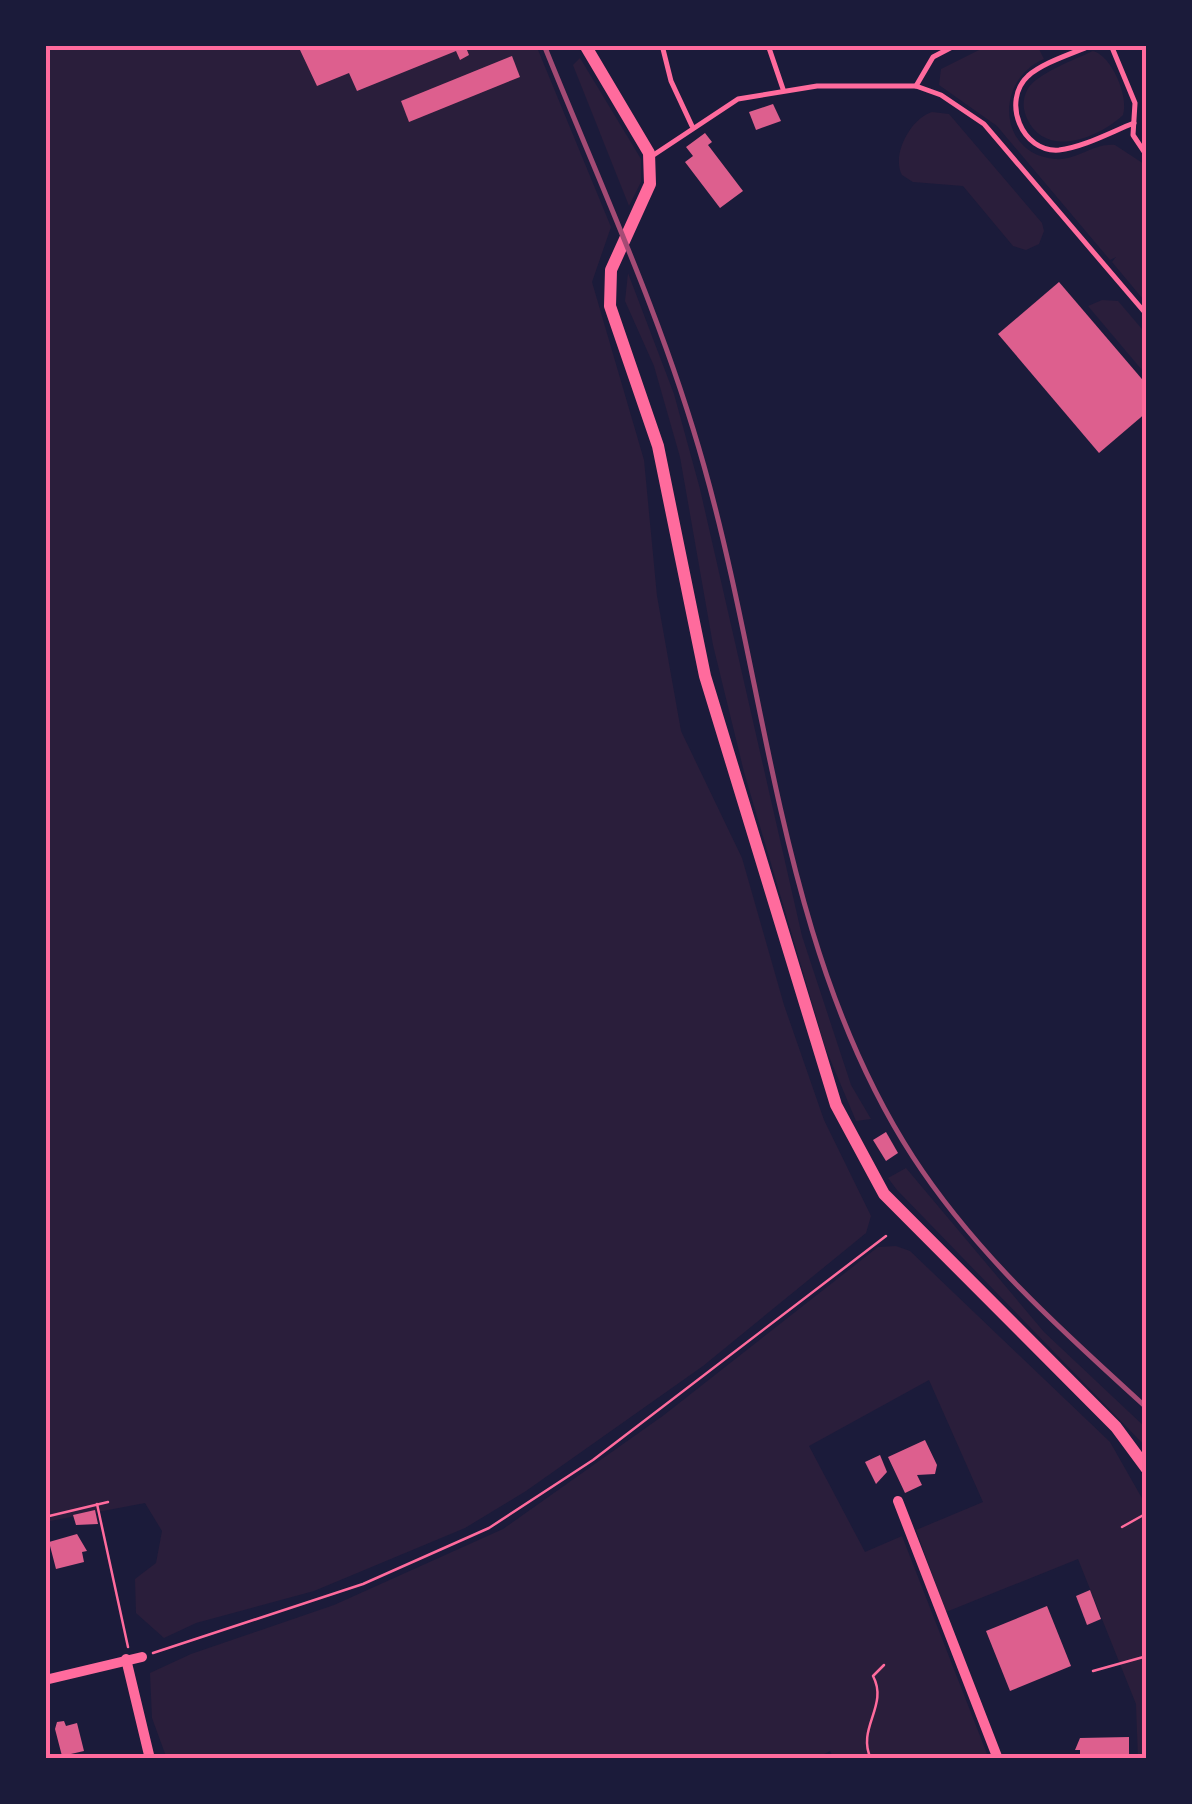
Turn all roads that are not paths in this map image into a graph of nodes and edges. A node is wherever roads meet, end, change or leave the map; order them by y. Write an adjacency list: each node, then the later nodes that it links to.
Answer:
1 (584, 45): 12 (street)
2 (662, 45): 10 (lane)
3 (768, 45): 8 (lane)
4 (956, 45): 7 (lane)
5 (1092, 45): 9 (lane)
6 (1111, 45): 9 (lane)
7 (916, 86): 8 (lane); 13 (lane)
8 (783, 90): 10 (lane)
9 (1134, 124): 11 (lane)
10 (692, 126): 12 (lane)
11 (1147, 156)
12 (650, 158): 14 (street)
13 (1147, 315)
14 (1147, 1469)
15 (898, 1501): 18 (street)
16 (45, 1680): 17 (street)
17 (150, 1759)
18 (998, 1759)

